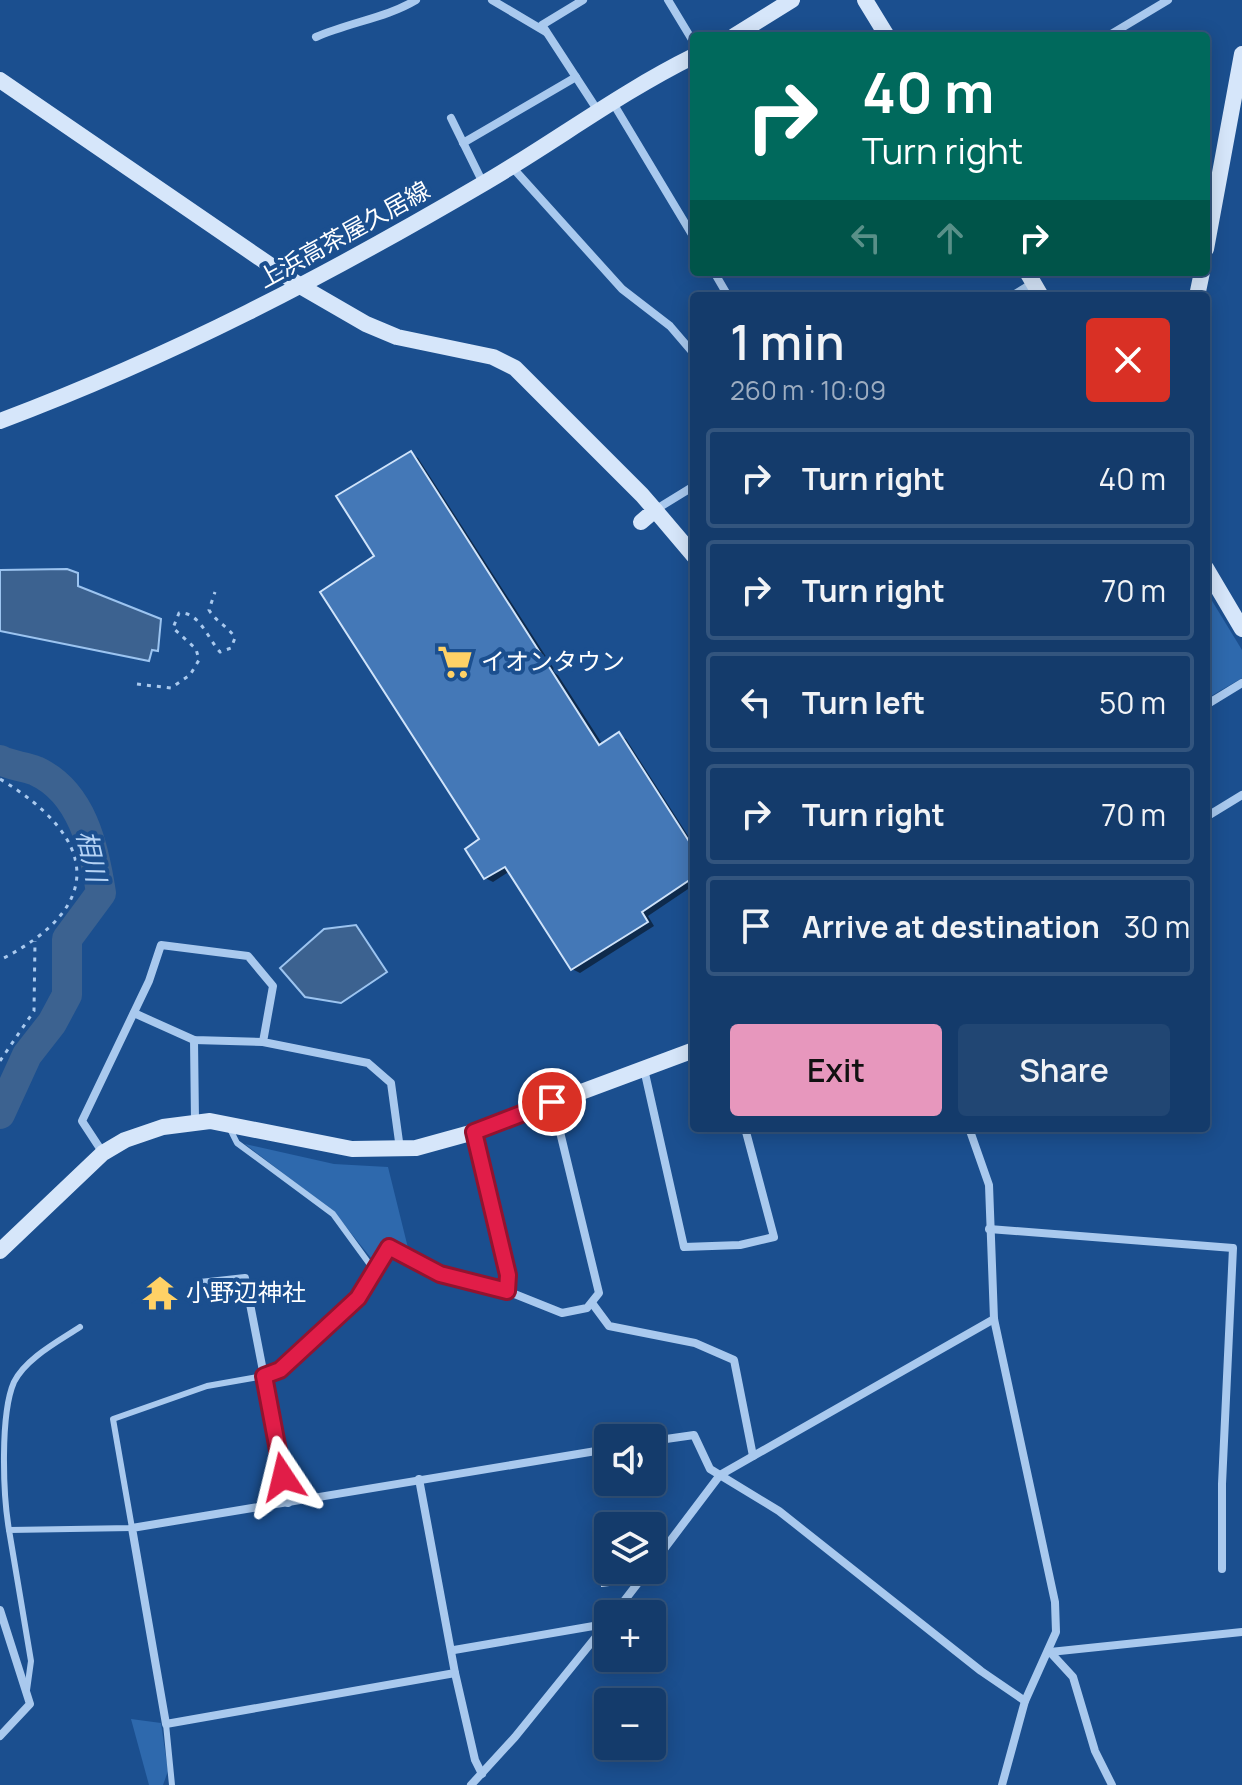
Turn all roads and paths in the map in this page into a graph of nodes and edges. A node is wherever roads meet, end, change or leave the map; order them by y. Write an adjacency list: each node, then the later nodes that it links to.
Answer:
1 (416, 0): 13 (street)
2 (492, 0): 8 (street)
3 (583, 0): 8 (street)
4 (668, 0): 12 (street)
5 (792, 0): 9 (street)
6 (865, 0): 10 (street)
7 (1168, 0): 11 (street)
8 (546, 32): 16 (street)
9 (740, 32)
10 (885, 32)
11 (1115, 32)
12 (690, 36)
13 (316, 37)
14 (1242, 54): 23 (street)
15 (690, 58): 18 (street, 上浜高茶屋久居線)
16 (576, 77): 18 (street); 20 (street)
17 (0, 80): 25 (street)
18 (606, 108): 21 (street, 上浜高茶屋久居線); 24 (street)
19 (451, 118): 20 (street)
20 (463, 143): 22 (street)
21 (512, 167): 22 (street, 上浜高茶屋久居線); 26 (street)
22 (483, 184): 25 (street, 上浜高茶屋久居線)
23 (1210, 227)
24 (690, 232)
25 (302, 287): 27 (street, 上浜高茶屋久居線); 29 (street)
26 (690, 349)
27 (0, 421)
28 (690, 488): 29 (street)
29 (655, 510): 30 (street); 31 (street)
30 (641, 522)
31 (690, 551)
32 (1210, 575): 34 (street)
33 (215, 592): 36 (path)
34 (1242, 629)
35 (1242, 683): 37 (street)
36 (137, 684)
37 (1210, 703)
38 (0, 779): 41 (path)
39 (1242, 795): 40 (street)
40 (1210, 815)
41 (35, 941): 42 (path); 47 (path)
42 (0, 960)
43 (134, 1013): 44 (street); 45 (street); 56 (street)
44 (194, 1040): 45 (street); 50 (street)
45 (263, 1042): 55 (street)
46 (690, 1051): 48 (street)
47 (0, 1061)
48 (643, 1068): 49 (street); 53 (street)
49 (552, 1102): 52 (street); 63 (street)
50 (195, 1121): 51 (street); 56 (street)
51 (229, 1124): 55 (street); 60 (lane)
52 (474, 1132): 55 (street); 62 (street)
53 (746, 1132)
54 (970, 1132): 57 (street)
55 (400, 1149)
56 (103, 1153): 59 (street)
57 (989, 1229): 58 (street); 64 (street)
58 (1238, 1249): 76 (street)
59 (0, 1251)
60 (376, 1273): 62 (street); 66 (street)
61 (200, 1283): 66 (street)
62 (507, 1291): 63 (street)
63 (592, 1303): 69 (street)
64 (994, 1319): 69 (street); 84 (street)
65 (80, 1327): 74 (lane)
66 (264, 1376): 72 (street); 73 (lane)
67 (666, 1439): 70 (street)
68 (594, 1451): 71 (street)
69 (753, 1456): 70 (street)
70 (720, 1475): 75 (street); 87 (street)
71 (419, 1479): 72 (street); 83 (street)
72 (288, 1503): 73 (street)
73 (132, 1528): 74 (lane); 88 (street)
74 (9, 1530): 86 (lane)
75 (666, 1546)
76 (1222, 1569)
77 (637, 1584): 78 (street)
78 (625, 1600)
79 (0, 1610): 86 (street)
80 (594, 1625): 83 (street)
81 (1242, 1632): 84 (street)
82 (594, 1639): 90 (street)
83 (454, 1650): 85 (street)
84 (1050, 1652): 87 (street); 94 (street)
85 (455, 1673): 88 (street); 90 (street)
86 (27, 1690): 89 (street)
87 (1025, 1701): 91 (street)
88 (166, 1724): 92 (lane)
89 (0, 1736)
90 (482, 1774): 93 (street)
91 (1002, 1780)
92 (172, 1785)
93 (471, 1785)
94 (1112, 1785)

